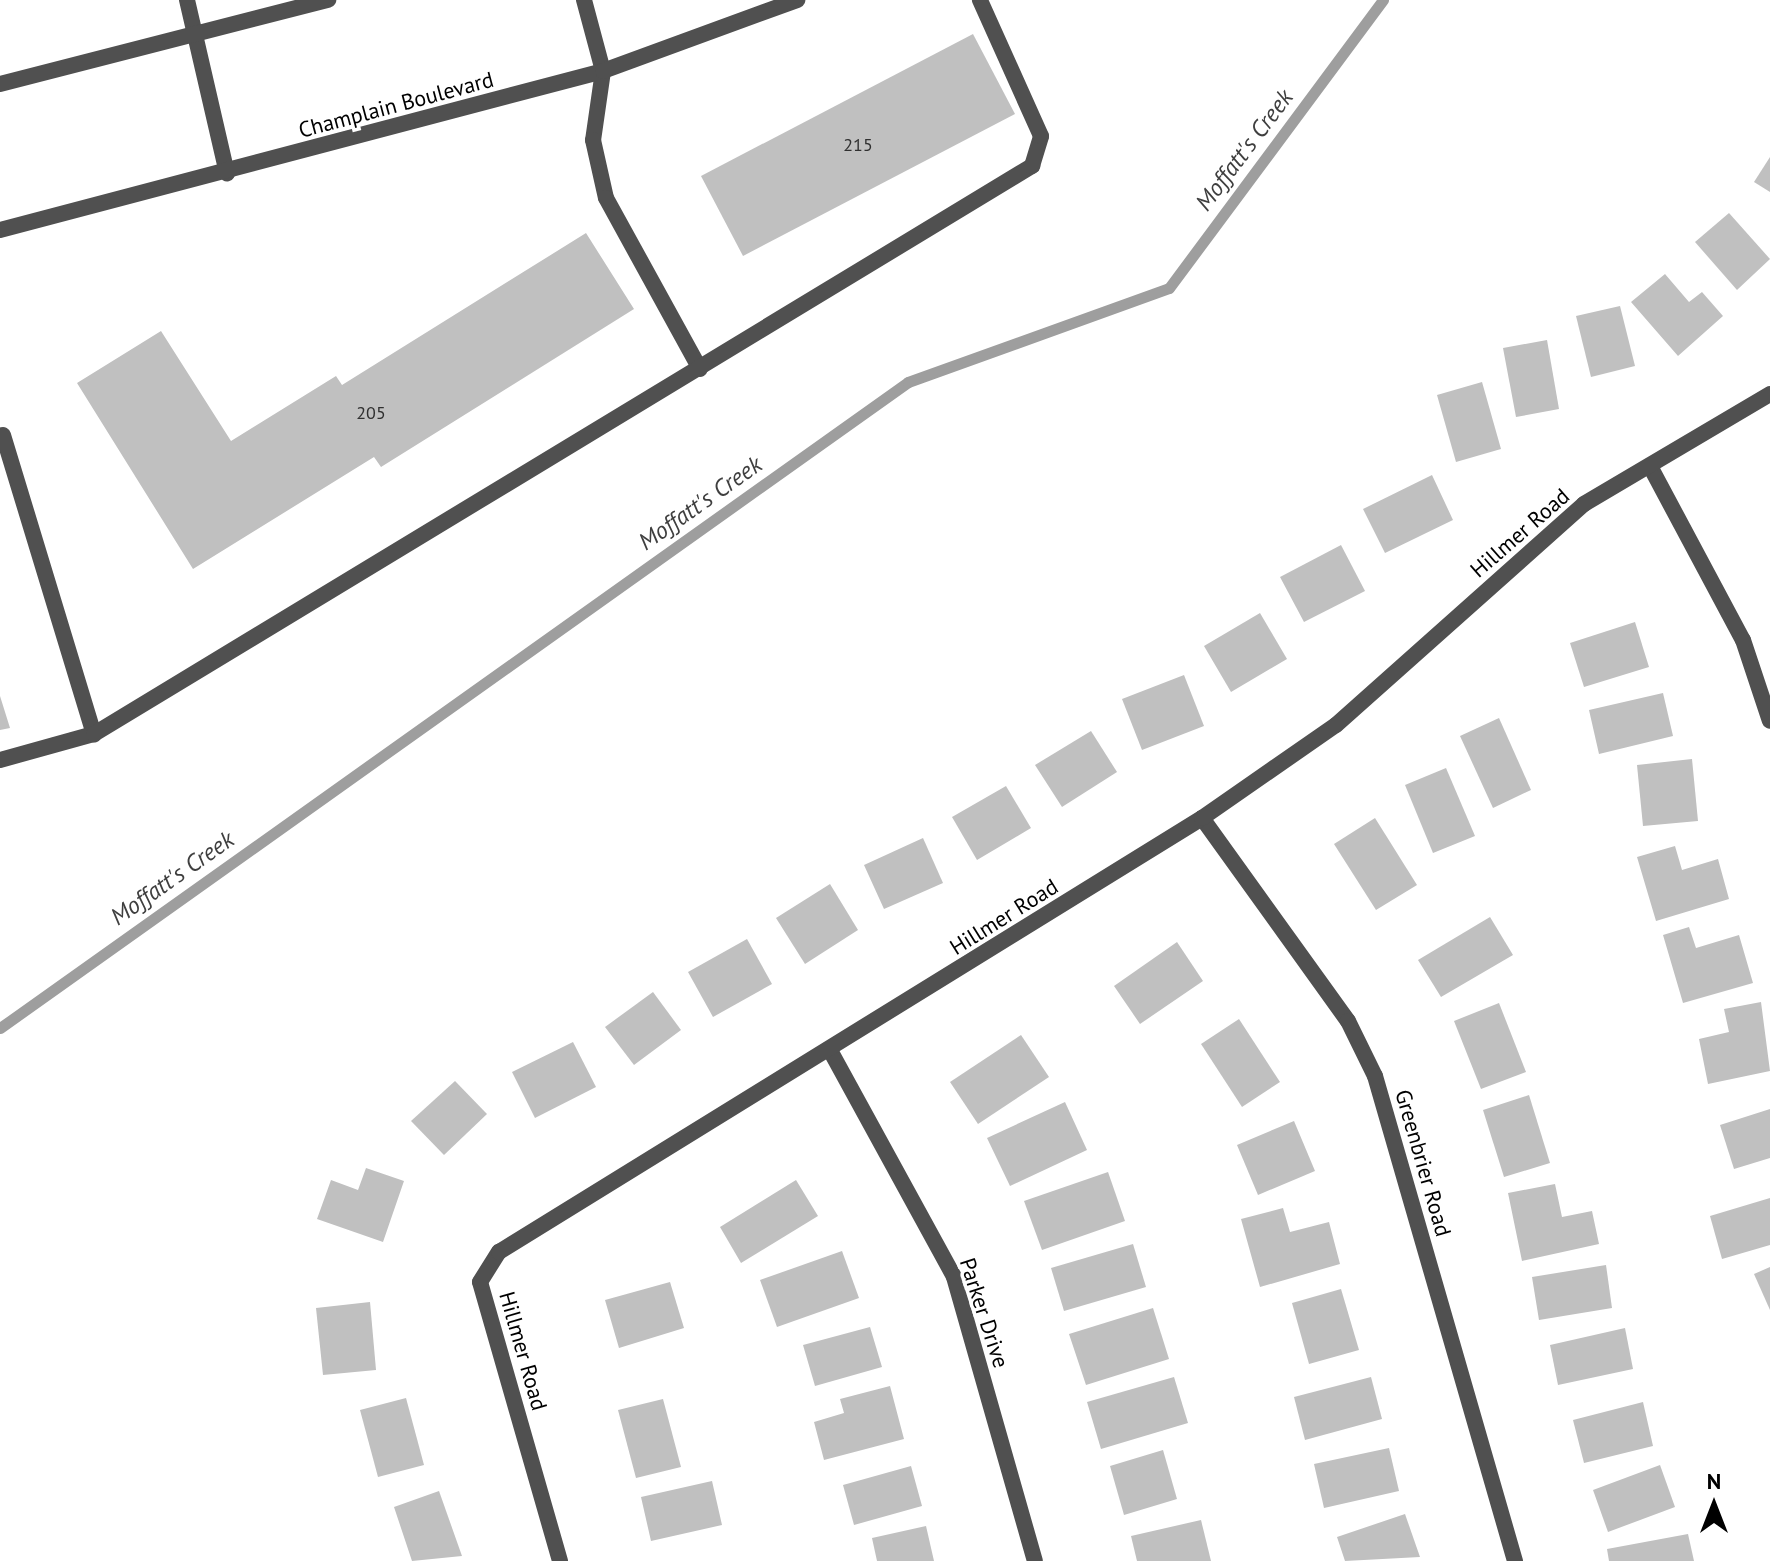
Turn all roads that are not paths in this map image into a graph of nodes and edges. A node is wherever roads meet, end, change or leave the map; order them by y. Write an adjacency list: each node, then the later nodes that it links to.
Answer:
1 (187, 0): 6 (street)
2 (328, 0): 6 (street)
3 (584, 0): 7 (street)
4 (797, 0): 7 (street, Champlain Boulevard)
5 (980, 0): 11 (street)
6 (196, 36): 8 (street); 9 (street)
7 (603, 71): 9 (street, Champlain Boulevard); 11 (street)
8 (0, 84)
9 (227, 173): 10 (street, Champlain Boulevard)
10 (0, 230)
11 (700, 369): 16 (street)
12 (1770, 394): 14 (street, Hillmer Road)
13 (3, 435): 16 (street)
14 (1651, 468): 15 (street); 18 (street, Hillmer Road)
15 (1770, 721)
16 (94, 734): 17 (street)
17 (0, 760)
18 (1202, 818): 19 (street, Hillmer Road); 22 (street, Greenbrier Road)
19 (831, 1052): 20 (street, Hillmer Road); 21 (street, Parker Drive)
20 (560, 1561)
21 (1035, 1561)
22 (1515, 1561)

